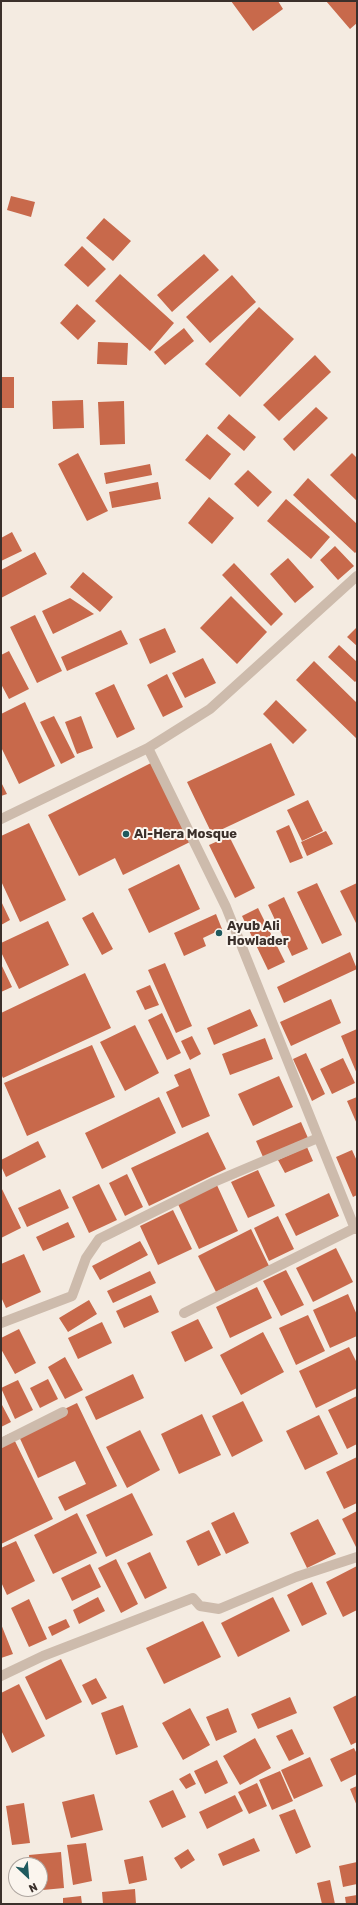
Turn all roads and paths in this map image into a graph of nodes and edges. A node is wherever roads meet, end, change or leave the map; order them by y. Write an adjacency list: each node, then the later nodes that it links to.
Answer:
1 (357, 576): 2 (street)
2 (148, 748): 3 (street); 4 (street)
3 (1, 819)
4 (318, 1138): 5 (street); 7 (street)
5 (356, 1228): 6 (street)
6 (184, 1313)
7 (1, 1323)
8 (63, 1412): 9 (street)
9 (1, 1443)
10 (357, 1557): 11 (street)
11 (1, 1676)

